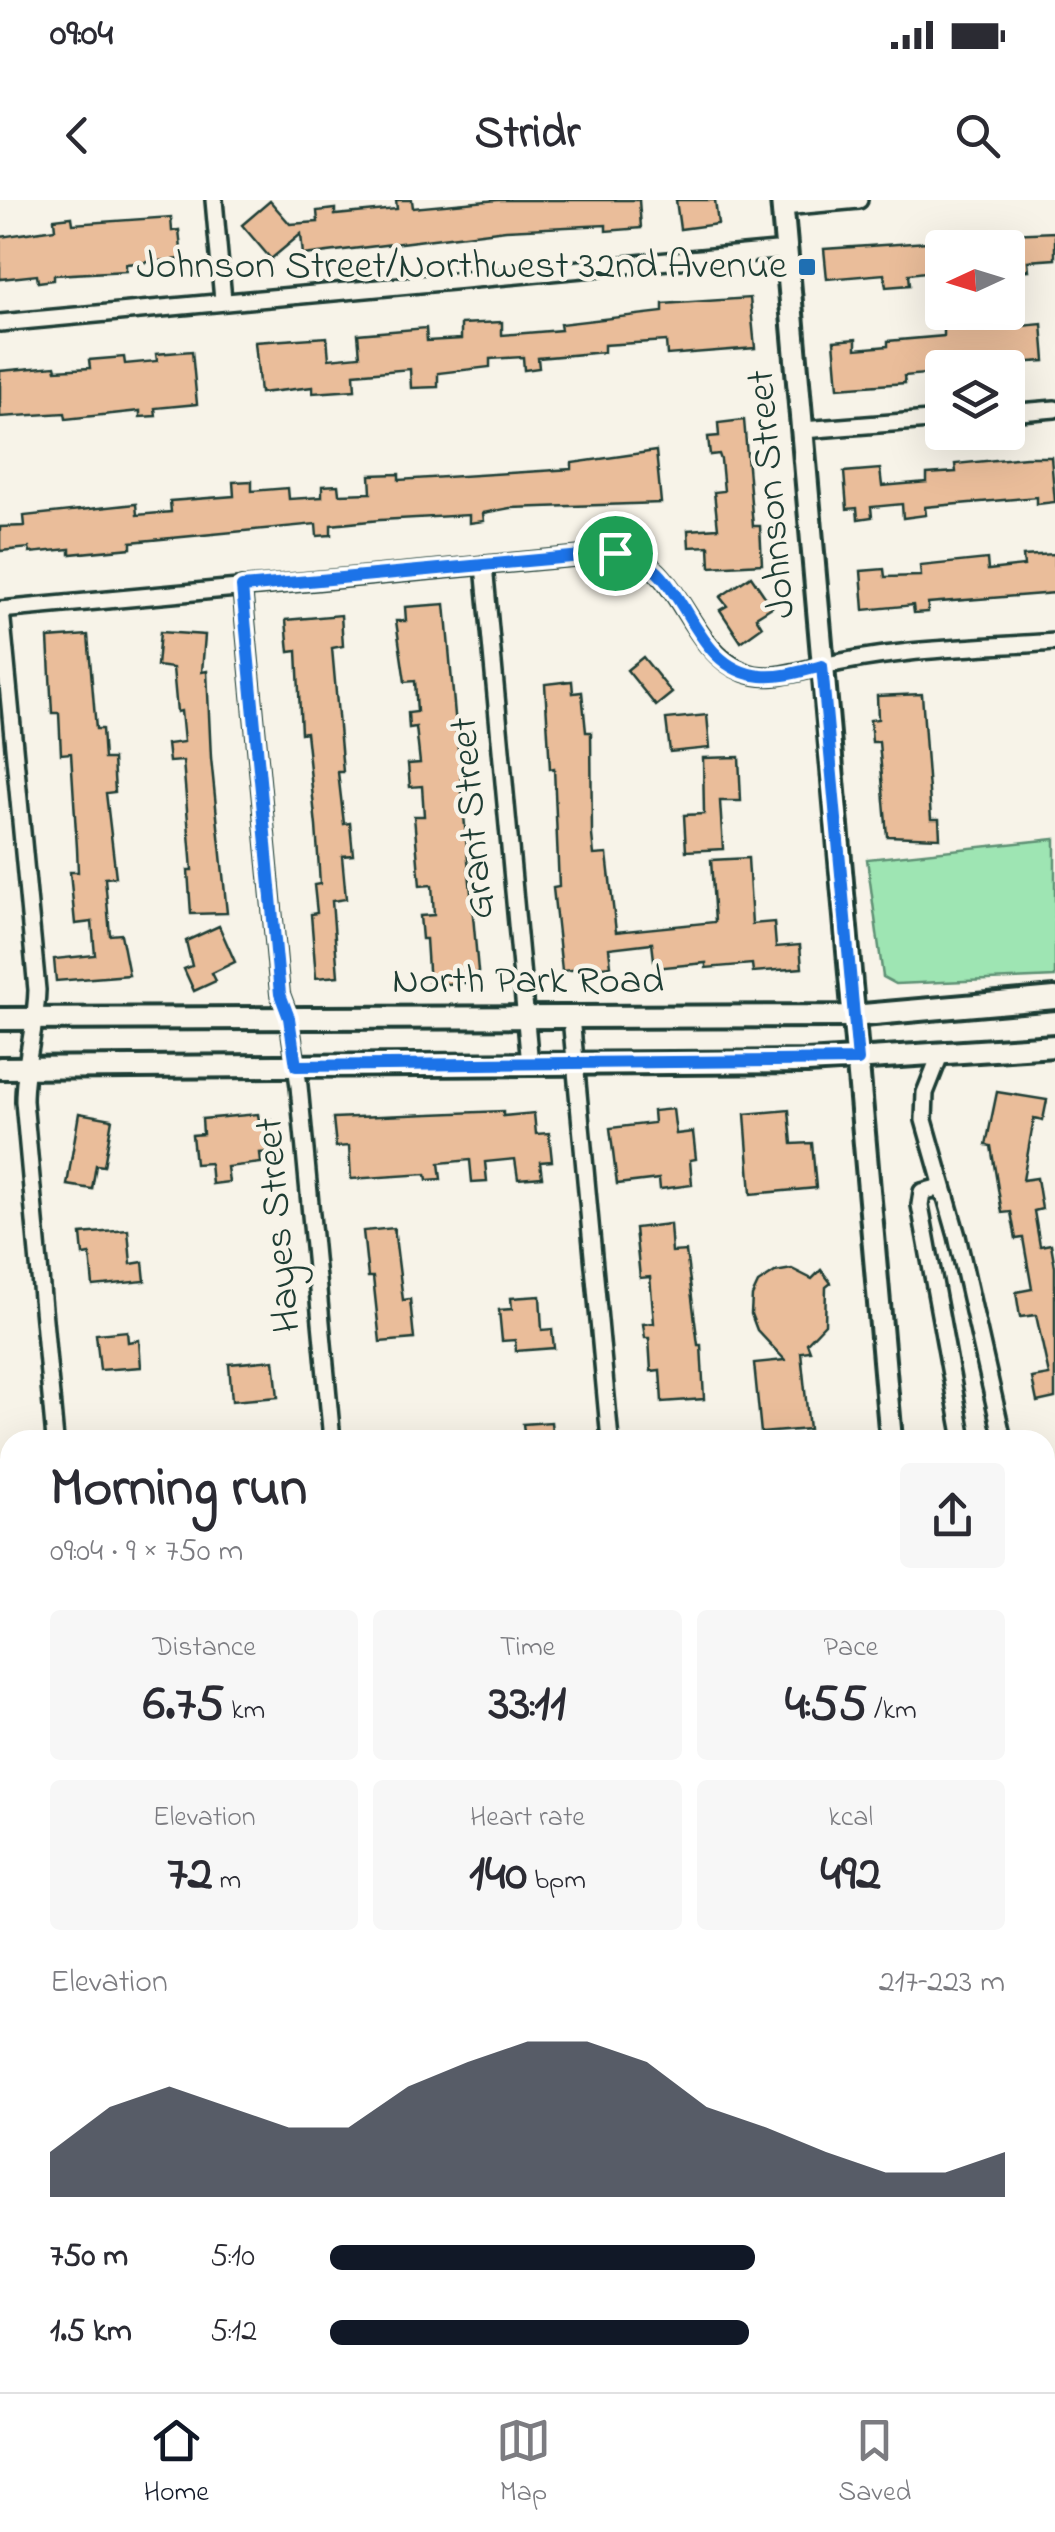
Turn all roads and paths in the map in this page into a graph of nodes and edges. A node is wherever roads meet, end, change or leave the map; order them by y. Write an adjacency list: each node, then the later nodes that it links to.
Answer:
1 (214, 200): 5 (street)
2 (859, 200): 3 (street)
3 (783, 203): 4 (street, Johnson Street)
4 (787, 250): 5 (street); 10 (street, Johnson Street)
5 (223, 300): 6 (street)
6 (0, 322)
7 (1055, 409): 8 (street)
8 (1025, 412)
9 (925, 420): 10 (street)
10 (802, 430): 15 (street, Johnson Street)
11 (484, 565): 12 (street); 15 (street); 19 (street, Grant Street)
12 (242, 587): 13 (street); 20 (street, Hayes Street)
13 (1, 610): 21 (street)
14 (1055, 642): 15 (street)
15 (822, 666): 18 (street, Johnson Street)
16 (1055, 998): 18 (street, North Park Road)
17 (571, 1016): 18 (street, North Park Road); 19 (street, North Park Road); 26 (street)
18 (852, 1016): 25 (street, Johnson Street)
19 (526, 1017): 20 (street, North Park Road); 27 (street, Grant Street)
20 (289, 1018): 21 (street, North Park Road); 28 (street, Hayes Street)
21 (36, 1019): 22 (street, North Park Road); 30 (street)
22 (0, 1020)
23 (1055, 1046): 24 (street, North Park Road)
24 (940, 1056): 25 (street, North Park Road); 31 (street)
25 (858, 1060): 26 (street, North Park Road); 35 (street, Johnson Street)
26 (574, 1064): 27 (street, North Park Road); 34 (street)
27 (530, 1065): 28 (street, North Park Road)
28 (296, 1066): 30 (street, North Park Road); 33 (street, Hayes Street)
29 (0, 1068): 30 (street, North Park Road)
30 (24, 1068): 32 (street)
31 (946, 1196): 36 (street); 37 (street)
32 (54, 1430)
33 (331, 1430)
34 (609, 1430)
35 (890, 1430)
36 (961, 1430)
37 (1001, 1430)

